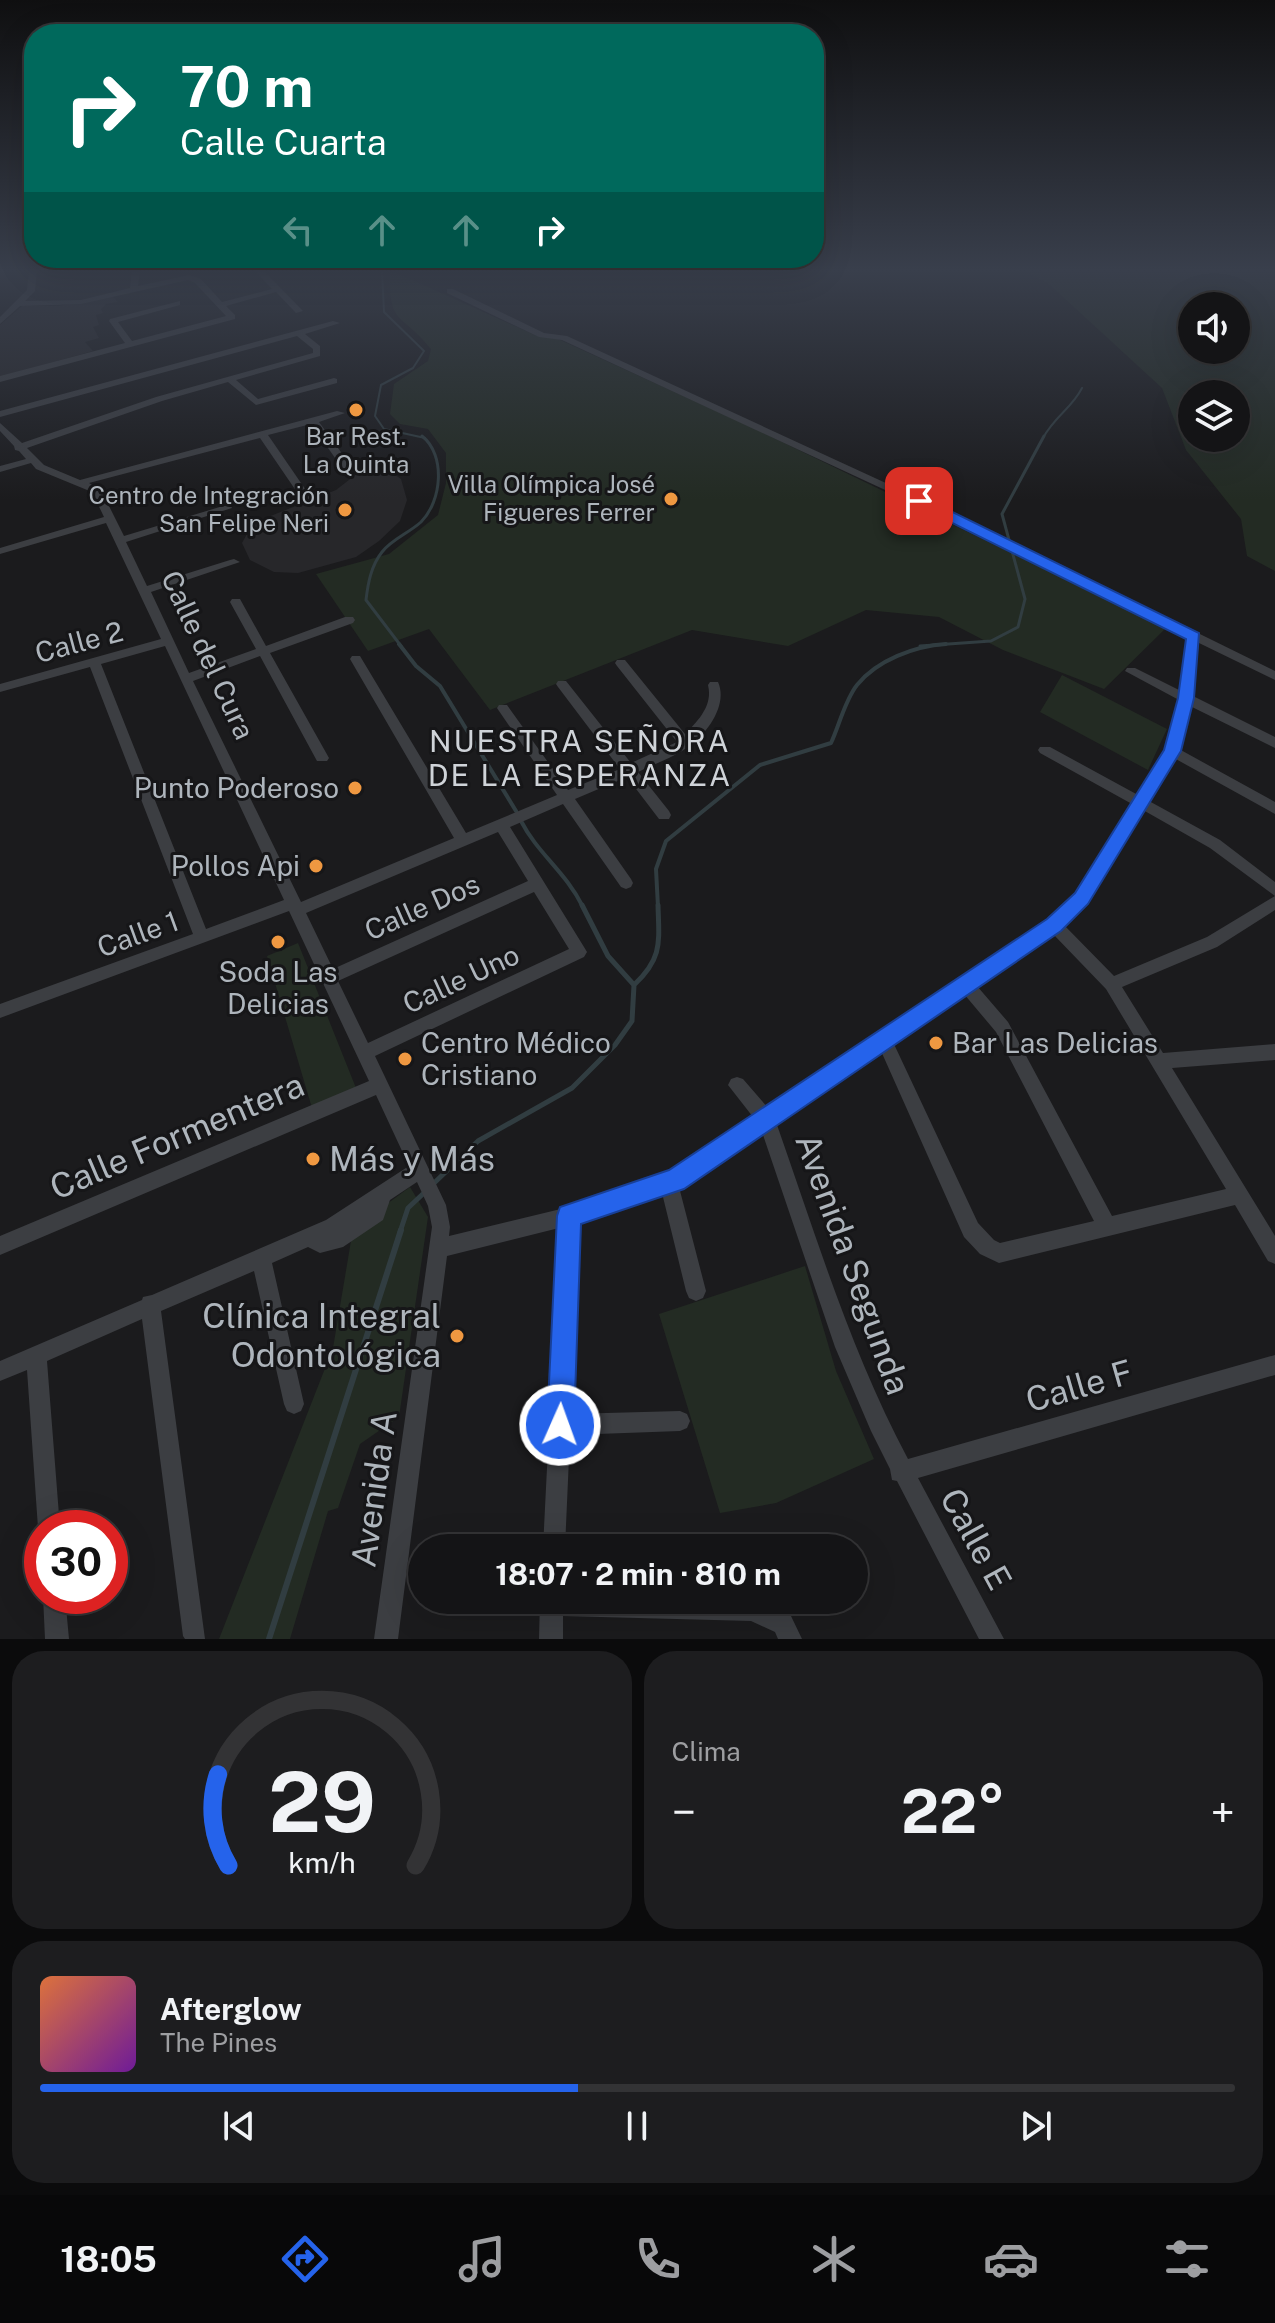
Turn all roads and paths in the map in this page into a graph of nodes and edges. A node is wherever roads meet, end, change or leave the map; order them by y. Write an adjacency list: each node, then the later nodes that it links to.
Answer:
1 (121, 346): 5 (street)
2 (248, 346): 9 (street)
3 (315, 346): 6 (street)
4 (583, 346): 29 (street)
5 (0, 379)
6 (231, 380): 7 (street); 13 (street)
7 (334, 381)
8 (340, 413): 10 (street)
9 (0, 414)
10 (313, 420): 12 (street); 16 (street)
11 (0, 426): 13 (street, Calle del Cura)
12 (262, 434): 17 (street); 18 (street)
13 (18, 448): 14 (street, Calle del Cura)
14 (32, 460): 15 (street); 17 (street, Calle del Cura)
15 (0, 469)
16 (349, 470)
17 (83, 482): 21 (street, Calle del Cura)
18 (307, 499)
19 (227, 508): 22 (street)
20 (175, 509): 22 (street)
21 (111, 518): 23 (street, Calle del Cura); 24 (street)
22 (182, 522): 23 (street)
23 (123, 540): 26 (street, Calle del Cura)
24 (0, 551)
25 (234, 562): 26 (street)
26 (146, 590): 30 (street, Calle del Cura)
27 (236, 602): 31 (street)
28 (349, 620): 31 (street)
29 (1194, 637): 36 (street); 41 (street)
30 (170, 641): 33 (street, Calle 2); 37 (street, Calle del Cura)
31 (264, 650): 37 (street); 47 (street)
32 (356, 659): 54 (street)
33 (94, 663): 40 (street, Calle 2); 61 (street)
34 (621, 663): 43 (street)
35 (1131, 671): 41 (street)
36 (1275, 676)
37 (188, 678): 59 (street, Calle del Cura)
38 (562, 684): 48 (street)
39 (714, 685): 43 (street)
40 (0, 688)
41 (1186, 698): 44 (street); 46 (street)
42 (503, 708): 49 (street)
43 (685, 743): 48 (street, Calle 1)
44 (1275, 743)
45 (1045, 750): 50 (street)
46 (1172, 751): 50 (street); 51 (street)
47 (322, 758)
48 (629, 771): 49 (street, Calle 1); 52 (street)
49 (564, 797): 53 (street, Calle 1); 55 (street)
50 (1142, 801): 57 (street); 60 (street)
51 (1275, 809)
52 (664, 815)
53 (500, 823): 54 (street, Calle 1); 56 (street)
54 (462, 839): 59 (street, Calle 1)
55 (626, 883)
56 (537, 884): 62 (street, Calle Dos); 68 (street, Calle Uno)
57 (1275, 890)
58 (1275, 902): 64 (street)
59 (295, 907): 61 (street, Calle 1); 62 (street, Calle del Cura)
60 (1054, 925): 63 (street); 64 (street)
61 (202, 938): 65 (street, Calle 1)
62 (329, 978): 68 (street, Calle del Cura)
63 (964, 982): 66 (street); 78 (street)
64 (1112, 984): 69 (street)
65 (0, 1011)
66 (883, 1038): 72 (street); 78 (street)
67 (1275, 1052): 69 (street)
68 (364, 1053): 70 (street, Calle del Cura)
69 (1158, 1061): 75 (street)
70 (379, 1085): 73 (street, Calle del Cura); 79 (street, Calle Formentera)
71 (737, 1085): 72 (street, Avenida Segunda)
72 (767, 1120): 74 (street); 91 (street, Avenida Segunda)
73 (421, 1174): 76 (street, Calle del Cura); 82 (street)
74 (669, 1183): 77 (street); 83 (street)
75 (1239, 1195): 78 (street); 81 (street)
76 (437, 1205): 80 (street, Avenida A)
77 (569, 1216): 80 (street); 90 (street)
78 (1107, 1227)
79 (0, 1246)
80 (439, 1248): 99 (street, Avenida A)
81 (1275, 1254)
82 (261, 1257): 84 (street); 88 (street)
83 (696, 1291)
84 (150, 1304): 85 (street); 97 (street)
85 (36, 1355): 87 (street); 92 (street)
86 (1275, 1365): 91 (street, Calle F)
87 (0, 1371)
88 (294, 1404)
89 (680, 1421): 90 (street)
90 (560, 1425): 93 (street)
91 (900, 1472): 102 (street, Calle E)
92 (48, 1510)
93 (555, 1534)
94 (55, 1614): 98 (street)
95 (552, 1614): 100 (street)
96 (762, 1614): 101 (street)
97 (195, 1636)
98 (57, 1639)
99 (386, 1639)
100 (551, 1639)
101 (790, 1639)
102 (992, 1639)

